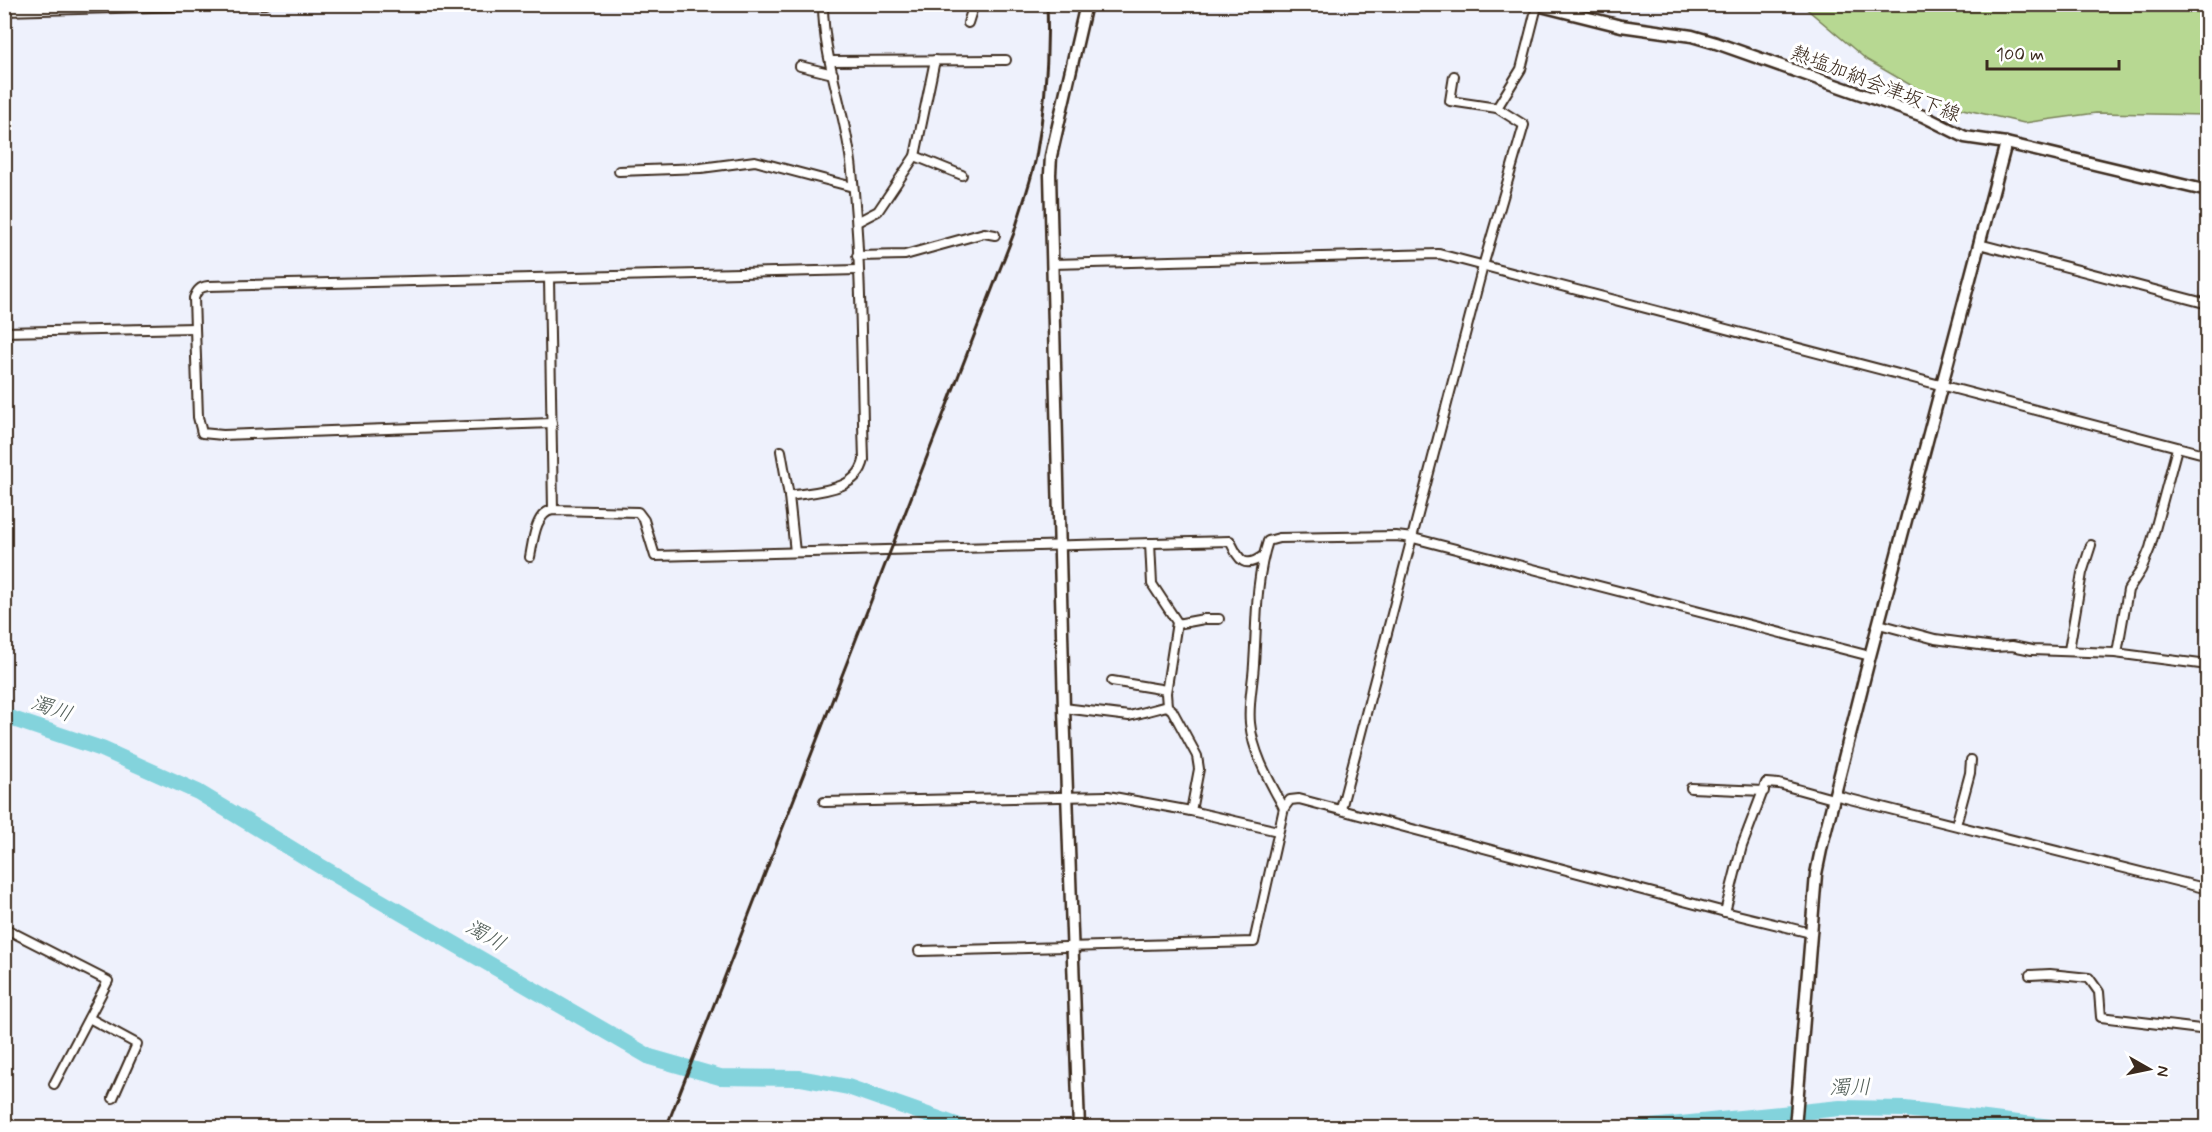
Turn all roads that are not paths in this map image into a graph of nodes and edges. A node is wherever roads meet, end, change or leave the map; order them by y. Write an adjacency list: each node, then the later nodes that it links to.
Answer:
1 (266, 4): 6 (street)
2 (824, 4): 10 (street)
3 (974, 4): 7 (street)
4 (1086, 4): 25 (street)
5 (1535, 5): 14 (street); 15 (street, 熱塩加納会津坂下線)
6 (4, 11)
7 (968, 23)
8 (935, 60): 9 (street); 10 (street); 16 (street)
9 (1006, 60)
10 (830, 61): 12 (street)
11 (800, 66): 12 (street)
12 (832, 74): 19 (street)
13 (1454, 76): 14 (street)
14 (1497, 108): 26 (street)
15 (2006, 143): 20 (street, 熱塩加納会津坂下線); 23 (street)
16 (915, 156): 18 (street); 21 (street)
17 (619, 171): 19 (street)
18 (962, 175)
19 (853, 188): 21 (street)
20 (2208, 191)
21 (857, 222): 24 (street)
22 (995, 235): 24 (street)
23 (1979, 244): 29 (street); 32 (street)
24 (857, 256): 27 (street)
25 (1052, 264): 26 (street); 41 (street)
26 (1484, 266): 32 (street); 39 (street)
27 (858, 270): 28 (street); 37 (street)
28 (549, 279): 30 (street); 33 (street)
29 (2208, 304)
30 (195, 328): 31 (street); 33 (street)
31 (4, 332)
32 (1942, 385): 34 (street); 48 (street)
33 (552, 423): 38 (street)
34 (2177, 448): 36 (street); 50 (street)
35 (782, 451): 37 (street)
36 (2208, 455)
37 (789, 496): 43 (street)
38 (553, 510): 43 (street); 45 (street)
39 (1413, 538): 44 (street); 51 (street); 64 (street)
40 (1150, 543): 41 (street); 44 (street); 47 (street)
41 (1060, 545): 43 (street); 56 (street)
42 (2091, 545): 49 (street)
43 (795, 552)
44 (1263, 556): 63 (street)
45 (530, 557)
46 (1219, 619): 47 (street)
47 (1177, 624): 54 (street)
48 (1879, 624): 49 (street); 51 (street)
49 (2069, 650): 50 (street)
50 (2117, 653): 52 (street)
51 (1870, 657): 60 (street)
52 (2208, 665)
53 (1112, 681): 54 (street)
54 (1166, 690): 55 (street)
55 (1167, 706): 56 (street); 65 (street)
56 (1064, 708): 61 (street)
57 (1971, 760): 66 (street)
58 (1691, 788): 59 (street)
59 (1764, 791): 60 (street); 69 (street)
60 (1833, 797): 66 (street); 71 (street)
61 (1068, 798): 62 (street); 65 (street); 72 (street)
62 (824, 802)
63 (1284, 808): 64 (street); 67 (street)
64 (1341, 809): 69 (street)
65 (1191, 811): 67 (street)
66 (1956, 825): 68 (street)
67 (1278, 831): 72 (street)
68 (2208, 889)
69 (1725, 912): 71 (street)
70 (5, 929): 75 (street)
71 (1811, 933): 80 (street)
72 (1072, 946): 73 (street); 79 (street)
73 (919, 951)
74 (2030, 975): 76 (street)
75 (89, 1018): 77 (street); 78 (street)
76 (2208, 1030)
77 (54, 1084)
78 (113, 1098)
79 (1078, 1128)
80 (1795, 1128)

